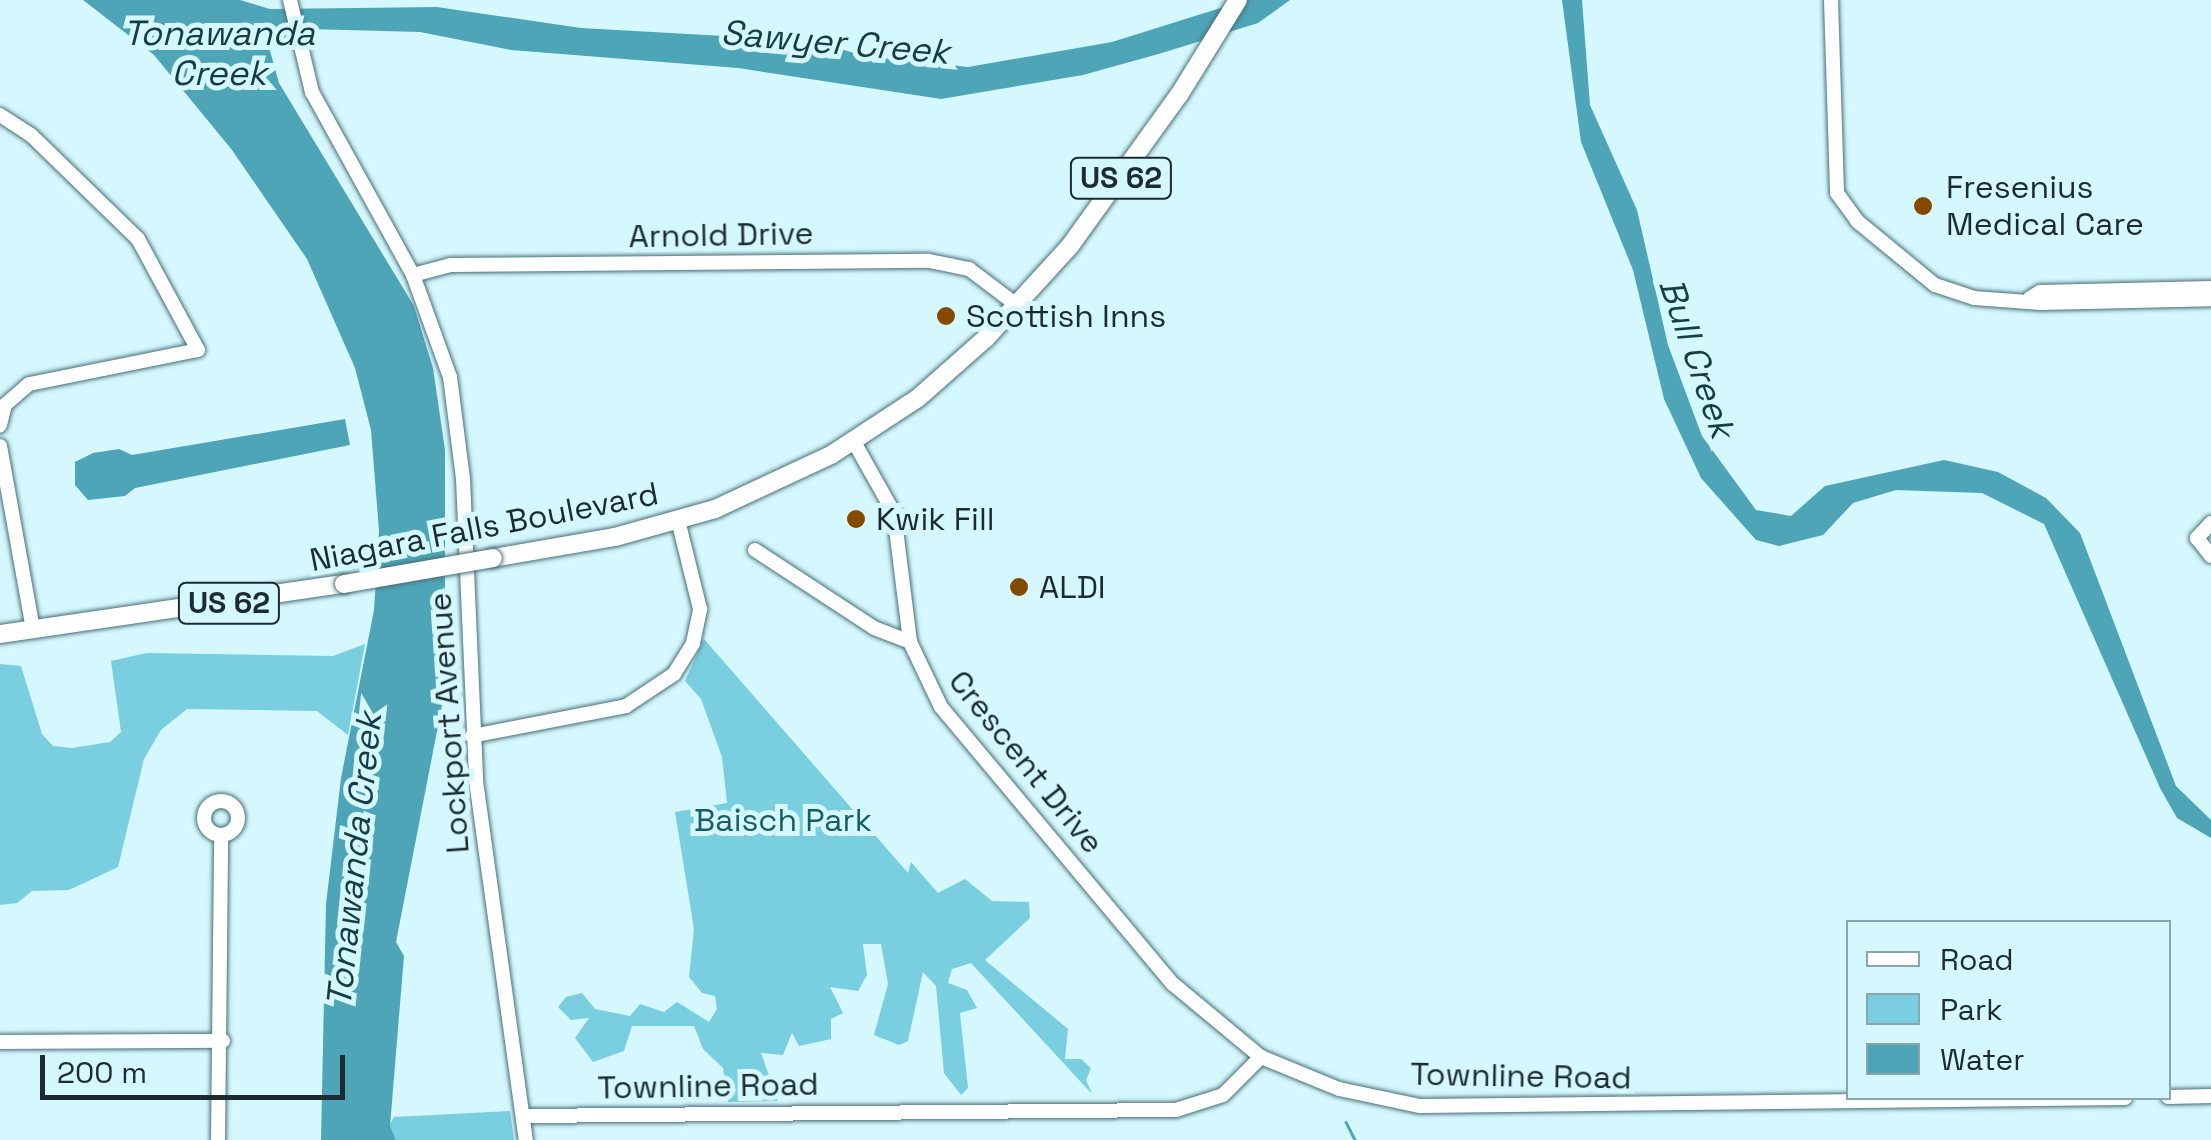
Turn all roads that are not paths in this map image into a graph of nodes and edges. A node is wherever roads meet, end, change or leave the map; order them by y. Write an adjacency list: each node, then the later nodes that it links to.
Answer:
1 (1238, 0): 9 (main road, Niagara Falls Boulevard / US 62)
2 (1832, 0): 7 (street)
3 (290, 1): 5 (street, Lockport Avenue)
4 (0, 116): 10 (street)
5 (413, 275): 9 (street, Arnold Drive); 20 (street, Lockport Avenue)
6 (2211, 288): 7 (street)
7 (2030, 298): 8 (street)
8 (2211, 299)
9 (1018, 306): 11 (main road, Niagara Falls Boulevard / US 62)
10 (0, 424)
11 (854, 442): 13 (main road, Niagara Falls Boulevard / US 62); 19 (street, Crescent Drive)
12 (0, 446): 17 (street)
13 (678, 520): 17 (main road, Niagara Falls Boulevard / US 62, bridge); 20 (street)
14 (2211, 524): 16 (street)
15 (755, 550): 19 (street)
16 (2211, 556)
17 (33, 630): 18 (main road, Niagara Falls Boulevard / US 62)
18 (0, 634)
19 (910, 642): 24 (street, Crescent Drive)
20 (472, 736): 28 (street, Lockport Avenue)
21 (221, 835): 22 (street)
22 (223, 1041): 23 (street); 29 (street)
23 (0, 1042)
24 (1261, 1056): 27 (street, Townline Road); 28 (street, Townline Road)
25 (2171, 1096): 26 (street)
26 (2211, 1096)
27 (1950, 1100)
28 (523, 1116): 30 (street, Lockport Avenue)
29 (218, 1140)
30 (526, 1140)

